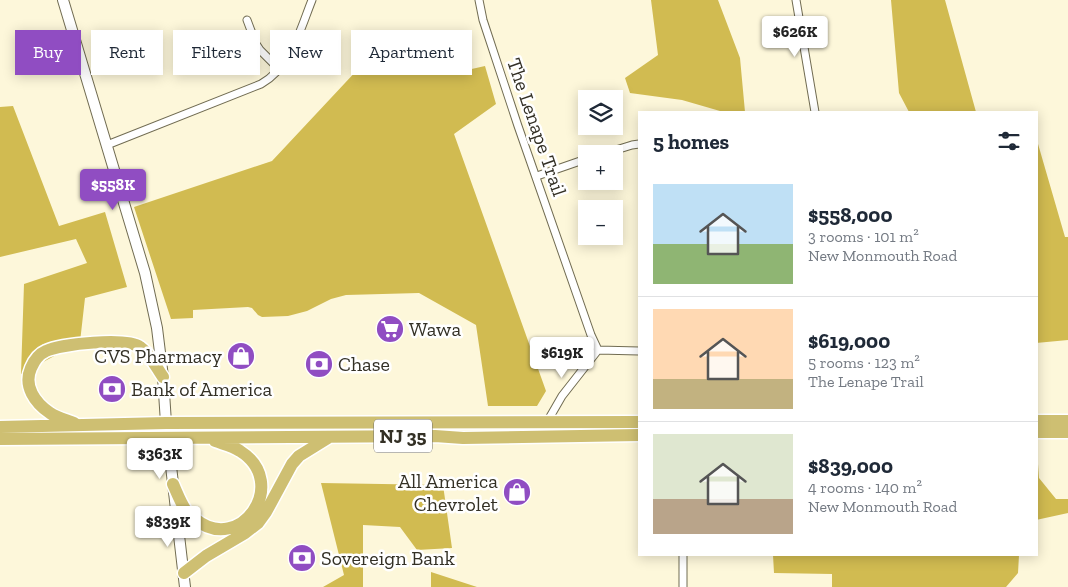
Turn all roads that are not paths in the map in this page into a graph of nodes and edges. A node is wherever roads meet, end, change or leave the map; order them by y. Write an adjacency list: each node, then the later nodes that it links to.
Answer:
1 (63, 0): 11 (main road)
2 (312, 0): 6 (street)
3 (478, 0): 14 (street, The Lenape Trail)
4 (796, 0): 9 (street)
5 (247, 20): 7 (street)
6 (300, 30)
7 (270, 60)
8 (274, 75): 11 (street)
9 (815, 111)
10 (638, 144): 12 (street)
11 (107, 145): 17 (main road)
12 (623, 148)
13 (578, 162): 14 (street)
14 (537, 176): 15 (street, The Lenape Trail)
15 (598, 350): 16 (street); 20 (street)
16 (638, 351)
17 (163, 377): 22 (main road); 23 (highway)
18 (1038, 421): 19 (highway)
19 (1068, 421)
20 (546, 422): 21 (highway, NJ 35); 22 (highway, NJ 35)
21 (638, 422)
22 (166, 423): 23 (highway, NJ 35); 29 (main road)
23 (79, 425): 24 (highway, NJ 35)
24 (0, 427)
25 (1038, 432): 26 (highway)
26 (1068, 432)
27 (638, 435): 28 (highway, NJ 35)
28 (329, 437): 30 (highway, NJ 35); 34 (highway)
29 (168, 438): 30 (highway, NJ 35); 31 (highway, NJ 35); 32 (main road)
30 (208, 438): 32 (highway)
31 (0, 439)
32 (173, 484): 34 (main road)
33 (683, 556): 36 (street)
34 (184, 573): 35 (main road)
35 (185, 587)
36 (683, 587)

